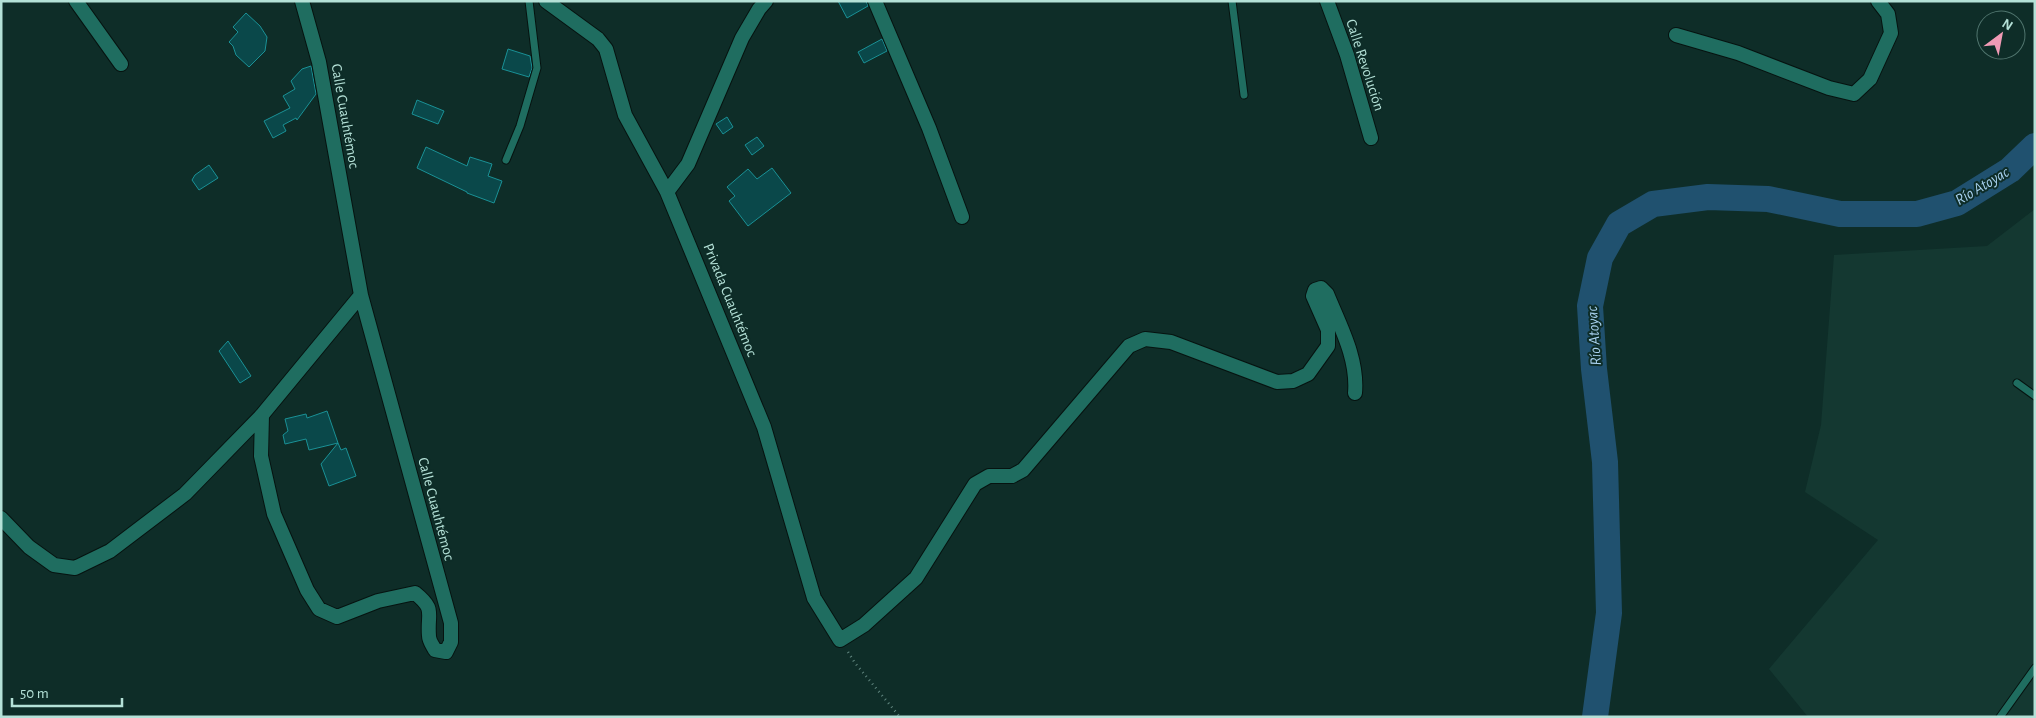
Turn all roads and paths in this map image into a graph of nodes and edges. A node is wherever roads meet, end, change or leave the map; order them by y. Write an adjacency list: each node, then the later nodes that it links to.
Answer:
1 (76, 1): 11 (street)
2 (302, 1): 17 (street, Calle Cuauhtémoc)
3 (529, 1): 14 (lane)
4 (546, 1): 15 (street, Privada Cuauhtémoc)
5 (766, 1): 15 (street)
6 (875, 1): 16 (street)
7 (1232, 1): 12 (lane)
8 (1327, 1): 13 (street, Calle Revolución)
9 (1878, 1): 10 (street)
10 (1676, 35)
11 (120, 64)
12 (1244, 94)
13 (1371, 138)
14 (506, 160)
15 (668, 192): 23 (street, Privada Cuauhtémoc)
16 (962, 217)
17 (361, 294): 21 (street); 21 (street, Calle Cuauhtémoc)
18 (2017, 383): 20 (lane)
19 (1355, 393): 23 (street)
20 (2035, 396)
21 (262, 416): 22 (street)
22 (3, 526)
23 (840, 640): 25 (path)
24 (2035, 668): 26 (lane)
25 (900, 717)
26 (2000, 717)

